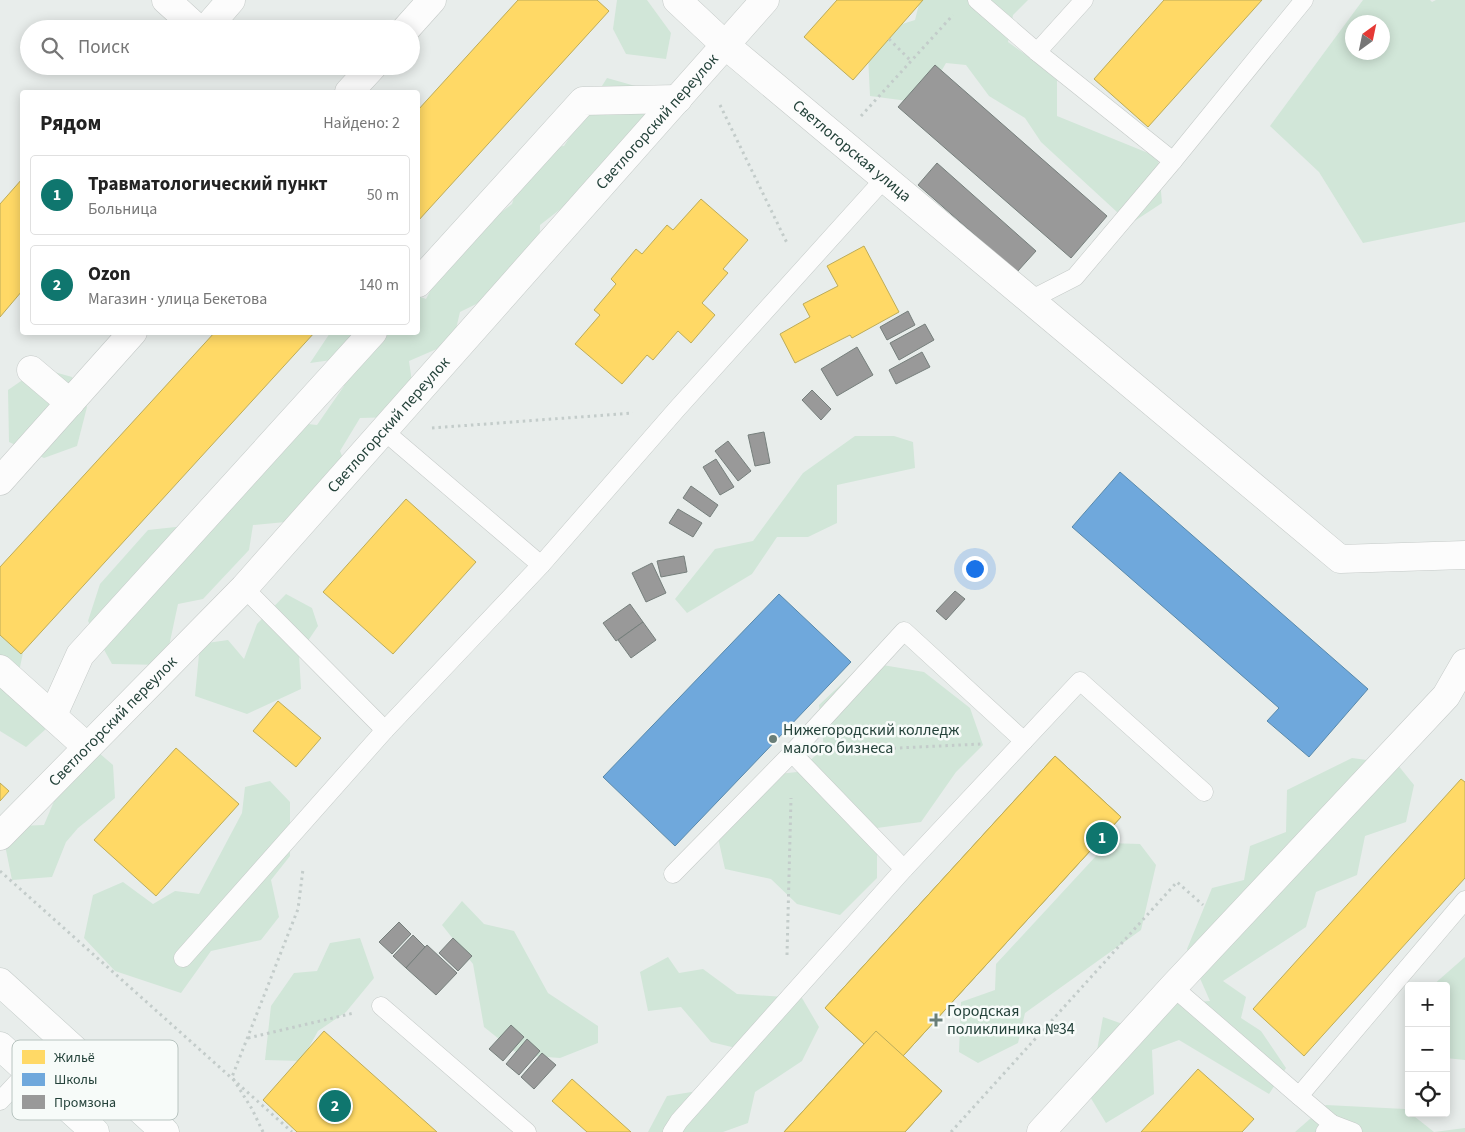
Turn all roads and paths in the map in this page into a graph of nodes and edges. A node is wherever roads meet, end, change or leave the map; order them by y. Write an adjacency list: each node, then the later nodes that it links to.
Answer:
1 (166, 0): 10 (street)
2 (231, 0): 11 (street)
3 (432, 0): 12 (street)
4 (677, 0): 14 (street, Светлогорская улица)
5 (765, 0): 14 (street, Светлогорский переулок)
6 (977, 0): 15 (lane)
7 (1084, 0): 15 (lane)
8 (1304, 0): 22 (lane)
9 (955, 14): 16 (path)
10 (188, 20)
11 (214, 20)
12 (414, 20)
13 (889, 39): 16 (path)
14 (724, 44): 17 (street, Светлогорский переулок); 21 (street, Светлогорская улица)
15 (1037, 52): 22 (lane)
16 (911, 61): 21 (path)
17 (703, 70): 20 (street, Светлогорский переулок); 24 (path)
18 (365, 75): 19 (street)
19 (351, 90)
20 (678, 99): 25 (street); 32 (street, Светлогорский переулок)
21 (839, 140): 23 (street, Светлогорская улица)
22 (1173, 161): 26 (lane)
23 (885, 178): 24 (lane); 26 (street, Светлогорская улица)
24 (801, 271): 31 (lane)
25 (420, 281)
26 (1030, 300): 34 (street, Светлогорская улица)
27 (130, 335): 30 (street)
28 (370, 335): 40 (street)
29 (31, 370): 30 (street)
30 (70, 403): 33 (street)
31 (676, 410): 32 (path); 35 (lane)
32 (384, 431): 35 (lane); 36 (street, Светлогорский переулок)
33 (0, 481)
34 (1465, 554)
35 (541, 565): 41 (lane)
36 (244, 588): 41 (lane); 43 (street, Светлогорский переулок)
37 (1465, 663): 39 (street)
38 (0, 669): 40 (street)
39 (1455, 699): 52 (street)
40 (53, 715): 43 (street)
41 (385, 730): 46 (lane)
42 (1024, 741): 44 (path); 44 (lane); 45 (lane); 48 (lane)
43 (87, 747): 47 (street, Светлогорский переулок)
44 (792, 753): 48 (lane); 50 (lane); 53 (path)
45 (1204, 792)
46 (309, 816): 54 (lane); 58 (path)
47 (0, 836)
48 (904, 869): 74 (lane)
49 (0, 870): 62 (path)
50 (673, 874)
51 (1465, 900): 64 (lane)
52 (1229, 928): 56 (street); 75 (path)
53 (787, 957)
54 (183, 958)
55 (0, 982): 59 (street)
56 (1173, 987): 64 (lane); 76 (street)
57 (381, 1006): 58 (path); 73 (lane)
58 (247, 1038): 62 (path)
59 (64, 1040)
60 (0, 1046): 61 (street)
61 (12, 1057)
62 (232, 1077): 71 (path); 72 (path)
63 (12, 1088): 65 (lane)
64 (1299, 1096): 68 (lane)
65 (0, 1101)
66 (82, 1120): 69 (street)
67 (152, 1120): 70 (street)
68 (1329, 1128): 77 (lane)
69 (95, 1132)
70 (165, 1132)
71 (263, 1132)
72 (292, 1132)
73 (527, 1132)
74 (672, 1132)
75 (951, 1132)
76 (1041, 1132)
77 (1353, 1132)

